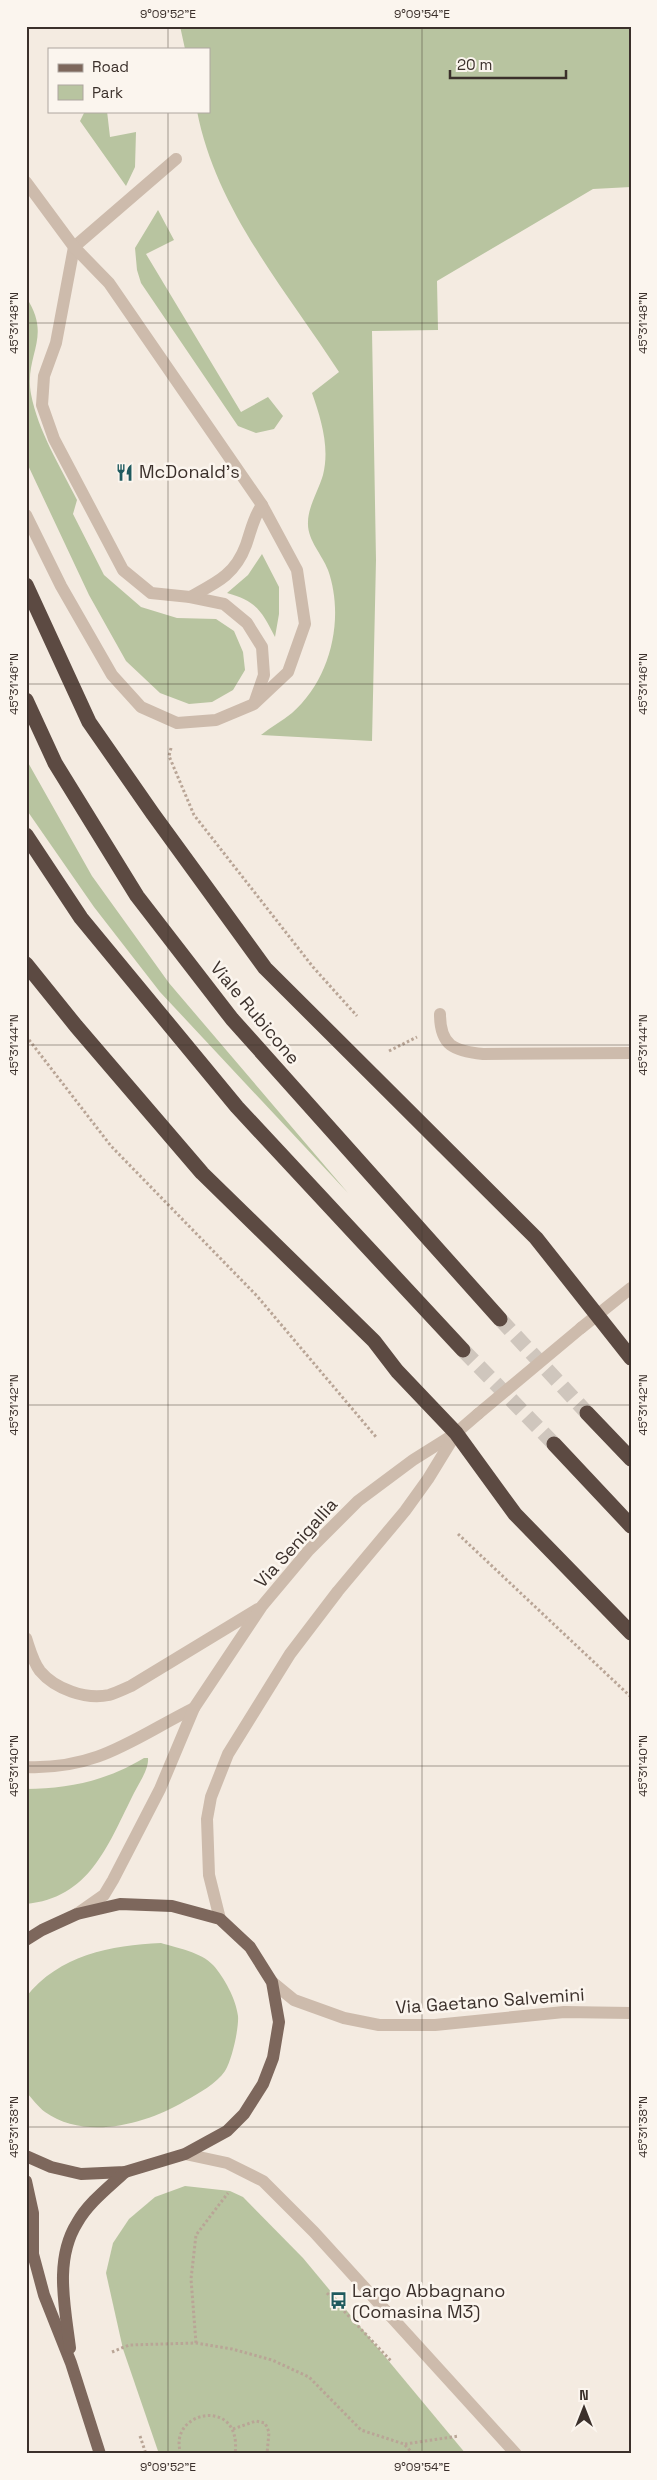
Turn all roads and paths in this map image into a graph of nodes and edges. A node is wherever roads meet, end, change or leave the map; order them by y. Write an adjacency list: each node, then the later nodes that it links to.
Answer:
1 (176, 159): 3 (street)
2 (26, 182): 3 (street)
3 (74, 247): 4 (street); 7 (street)
4 (262, 506): 7 (street); 9 (street)
5 (26, 515): 10 (street)
6 (26, 585): 22 (highway)
7 (190, 597): 9 (street)
8 (26, 700): 23 (highway, Viale Rubicone)
9 (254, 704): 10 (street)
10 (177, 723): 14 (path)
11 (26, 835): 24 (highway)
12 (26, 964): 27 (highway)
13 (440, 1014): 19 (street)
14 (363, 1023)
15 (26, 1036): 28 (path)
16 (415, 1037): 18 (path)
17 (382, 1044): 18 (path)
18 (388, 1051): 20 (path)
19 (631, 1053)
20 (393, 1056)
21 (631, 1288): 22 (street, Via Senigallia)
22 (596, 1315): 25 (highway); 27 (street, Via Senigallia, bridge)
23 (500, 1319)
24 (463, 1350)
25 (631, 1358)
26 (587, 1413): 30 (highway)
27 (456, 1433): 33 (street, Via Senigallia); 34 (highway); 40 (street, Via Senigallia)
28 (376, 1437)
29 (554, 1444): 31 (highway)
30 (631, 1459)
31 (631, 1526)
32 (458, 1534): 36 (path)
33 (262, 1606): 35 (street); 37 (street, Via Senigallia)
34 (631, 1633)
35 (26, 1638)
36 (631, 1697)
37 (194, 1708): 38 (street); 39 (street, Via Senigallia)
38 (26, 1767)
39 (77, 1914): 40 (main road); 42 (main road)
40 (220, 1919): 44 (main road)
41 (26, 1928): 42 (main road)
42 (42, 1930): 43 (main road)
43 (26, 1940)
44 (272, 1982): 45 (street, Via Gaetano Salvemini); 46 (main road)
45 (631, 2013)
46 (186, 2154): 48 (main road); 66 (street)
47 (26, 2156): 48 (main road)
48 (125, 2172): 55 (main road)
49 (26, 2181): 55 (main road)
50 (230, 2191): 52 (path)
51 (327, 2293): 54 (path)
52 (196, 2343): 53 (path); 59 (path)
53 (112, 2352)
54 (391, 2361)
55 (71, 2363): 60 (main road)
56 (233, 2429): 62 (path); 63 (path); 64 (path)
57 (140, 2436): 61 (path)
58 (459, 2436): 59 (path)
59 (404, 2444): 65 (path)
60 (100, 2454)
61 (146, 2454)
62 (180, 2454)
63 (234, 2454)
64 (267, 2454)
65 (413, 2454)
66 (516, 2454)

